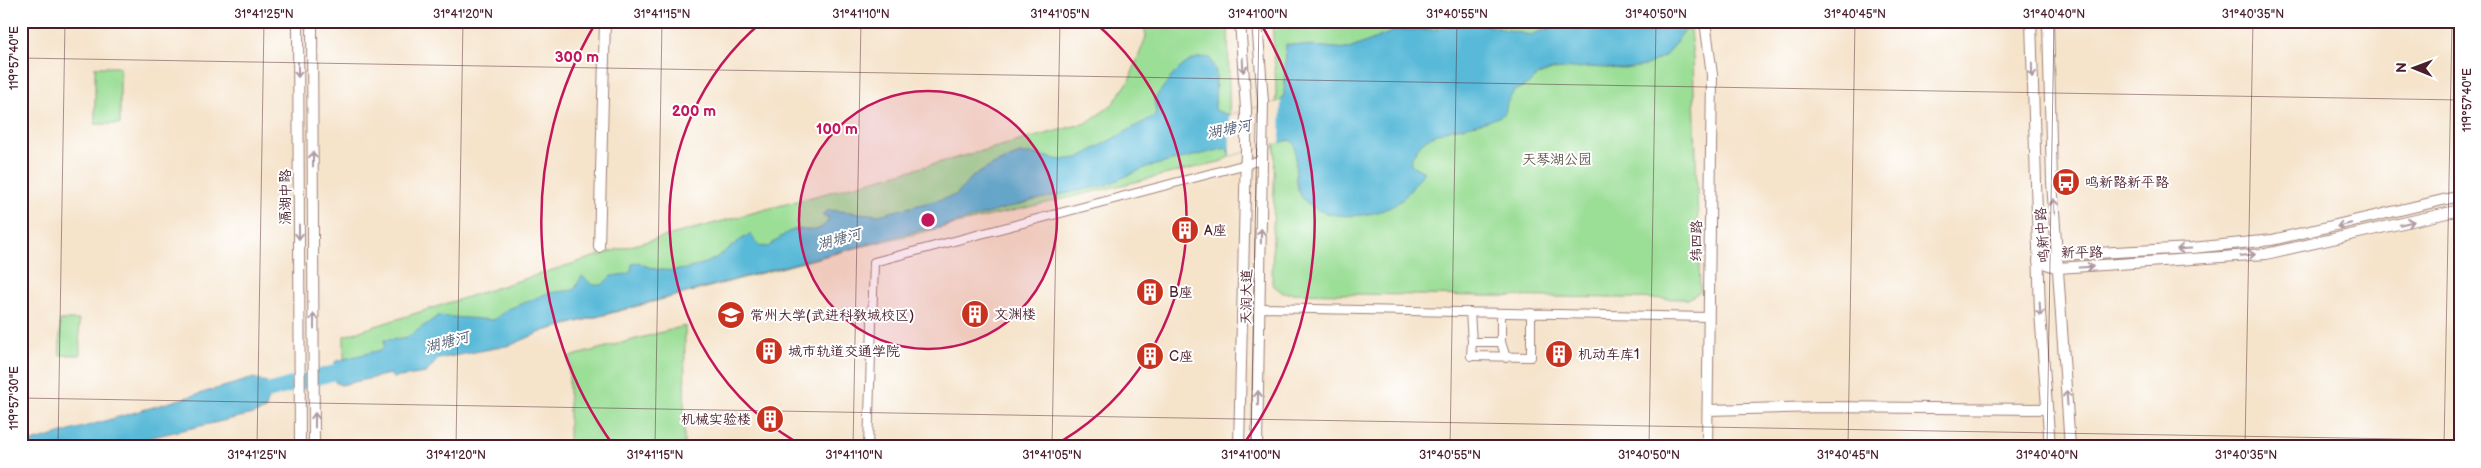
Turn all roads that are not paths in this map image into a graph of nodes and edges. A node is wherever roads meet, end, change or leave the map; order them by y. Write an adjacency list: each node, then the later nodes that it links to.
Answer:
1 (298, 21): 27 (street, 滆湖中路, one-way to 27)
2 (312, 21): 28 (street, 滆湖中路, one-way to 2)
3 (605, 21): 13 (street)
4 (1240, 21): 10 (street, 天润大道, one-way to 10)
5 (1257, 21): 9 (street, 天润大道)
6 (1705, 21): 21 (street, 纬四路)
7 (2031, 21): 15 (street, 鸣新中路, one-way to 15)
8 (2048, 21): 14 (street, 鸣新中路, one-way to 8)
9 (1262, 160): 10 (street); 17 (street, 天润大道, one-way to 9)
10 (1245, 163): 29 (street); 30 (street, 天润大道)
11 (2460, 196): 14 (street, 新平路, one-way to 14)
12 (2460, 210): 16 (street, 新平路, one-way to 12)
13 (599, 247)
14 (2058, 255): 15 (street, 新平路); 16 (street, 鸣新中路)
15 (2038, 261): 16 (street, 新平路); 26 (street, 鸣新中路, one-way to 26)
16 (2058, 268): 34 (street, 鸣新中路, one-way to 16)
17 (1259, 308): 18 (street); 31 (street, 天润大道, one-way to 17)
18 (1470, 312): 19 (street); 22 (street)
19 (1501, 313): 20 (street); 23 (street)
20 (1531, 313): 21 (street); 24 (street)
21 (1708, 317): 25 (street, 纬四路)
22 (1472, 342): 23 (street); 24 (street)
23 (1501, 342): 24 (street)
24 (1506, 358)
25 (1708, 410): 26 (street); 32 (street, 纬四路)
26 (2047, 410): 33 (street, 鸣新中路)
27 (300, 447)
28 (314, 447)
29 (868, 447)
30 (1239, 447)
31 (1257, 447)
32 (1707, 447)
33 (2050, 447)
34 (2070, 447)

